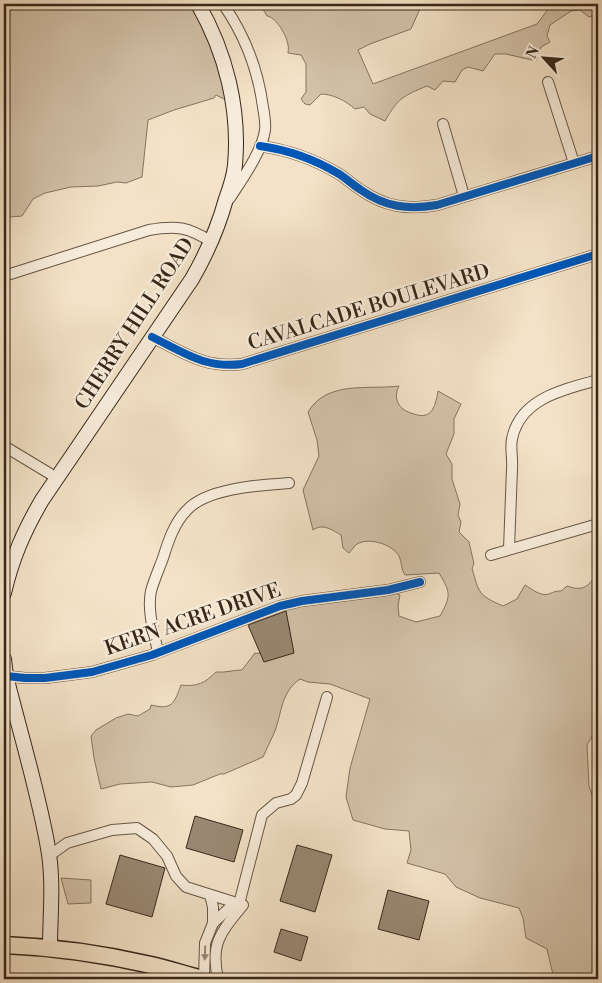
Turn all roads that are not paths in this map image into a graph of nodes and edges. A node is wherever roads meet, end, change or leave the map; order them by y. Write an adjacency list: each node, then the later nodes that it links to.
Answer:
1 (198, 4): 9 (main road, CHERRY HILL ROAD)
2 (223, 4): 5 (street)
3 (548, 82): 7 (street)
4 (443, 124): 8 (street)
5 (260, 146): 8 (street); 9 (street)
6 (598, 156): 7 (street)
7 (574, 163): 8 (street)
8 (464, 196)
9 (223, 210): 10 (main road, CHERRY HILL ROAD)
10 (212, 242): 12 (street); 13 (main road, CHERRY HILL ROAD)
11 (598, 254): 13 (street, CAVALCADE BOULEVARD)
12 (4, 276)
13 (152, 337): 16 (main road, CHERRY HILL ROAD)
14 (598, 380): 19 (street)
15 (4, 446): 16 (street)
16 (57, 478): 22 (main road, CHERRY HILL ROAD)
17 (289, 483): 23 (street)
18 (598, 524): 19 (street)
19 (509, 549): 20 (street)
20 (491, 555)
21 (420, 582): 23 (street, KERN ACRE DRIVE)
22 (4, 593)
23 (158, 652): 25 (street, KERN ACRE DRIVE)
24 (4, 659): 25 (main road)
25 (6, 676): 27 (main road)
26 (327, 697): 31 (street)
27 (46, 840): 28 (street); 29 (main road)
28 (67, 843): 29 (street); 30 (street)
29 (49, 856): 34 (main road)
30 (210, 895): 31 (street); 32 (street)
31 (239, 904): 32 (street); 36 (street)
32 (213, 923): 35 (street, one-way to 35)
33 (4, 945): 34 (main road)
34 (50, 948): 35 (main road)
35 (204, 979)
36 (218, 979)

